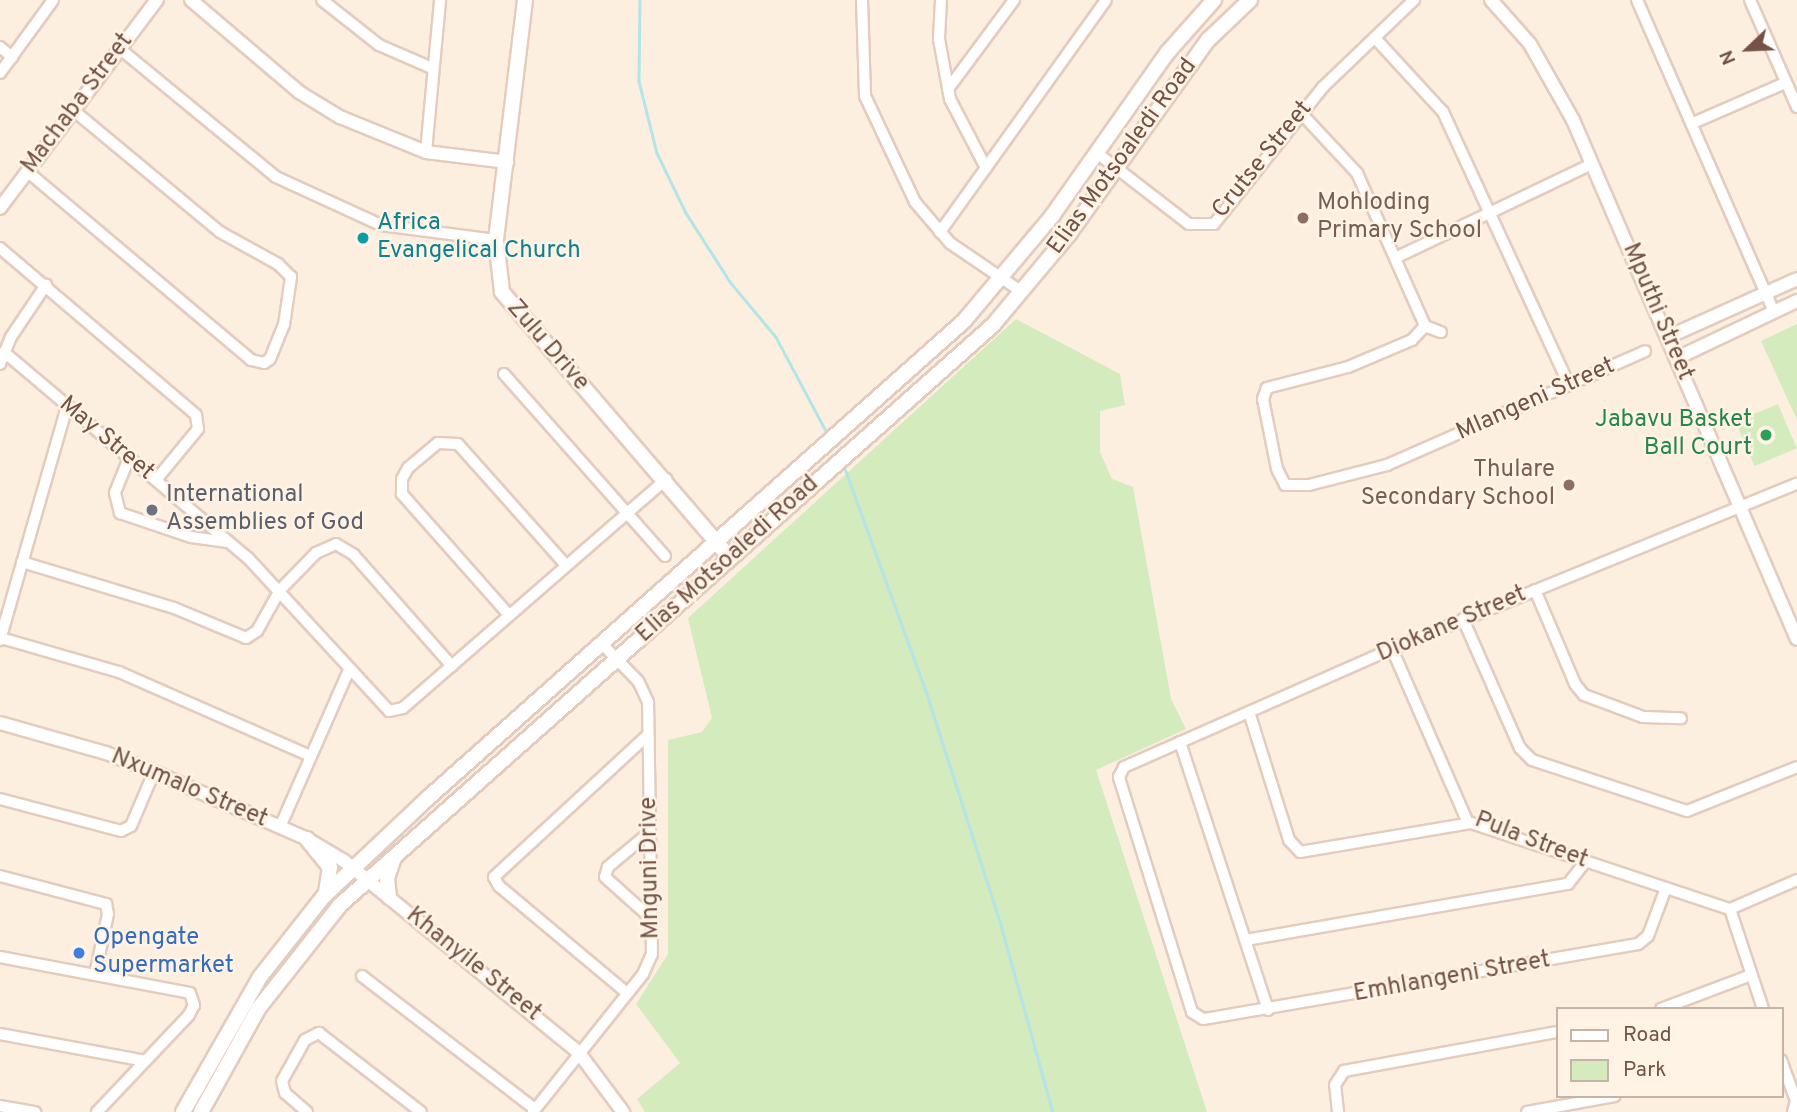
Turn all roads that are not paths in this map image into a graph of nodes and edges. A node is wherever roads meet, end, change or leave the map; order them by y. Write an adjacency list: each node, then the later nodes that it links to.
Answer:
1 (53, 0): 20 (street)
2 (157, 0): 19 (street, Machaba Street)
3 (191, 0): 29 (street)
4 (322, 0): 21 (street)
5 (440, 0): 21 (street)
6 (525, 0): 31 (main road, Zulu Drive)
7 (862, 0): 38 (street)
8 (941, 0): 24 (street)
9 (1014, 0): 24 (street)
10 (1106, 0): 33 (street)
11 (1214, 0): 30 (main road, Elias Motsoaledi Road)
12 (1250, 0): 34 (main road, Elias Motsoaledi Road)
13 (1414, 0): 17 (street, Crutse Street)
14 (1491, 0): 32 (street, Mputhi Street)
15 (1637, 0): 28 (street)
16 (1750, 0): 23 (street)
17 (1375, 38): 27 (street, Crutse Street); 37 (street)
18 (0, 47): 20 (street)
19 (119, 48): 26 (street, Machaba Street); 39 (street)
20 (12, 57): 22 (street)
21 (432, 68): 29 (street)
22 (0, 73)
23 (1785, 83): 25 (street); 28 (street)
24 (948, 89): 33 (street)
25 (1797, 107)
26 (74, 111): 35 (street, Machaba Street); 35 (street)
27 (1301, 113): 34 (street, Crutse Street); 41 (street)
28 (1693, 123): 46 (street)
29 (426, 152): 31 (street)
30 (1097, 153): 34 (street, Crutse Street); 42 (main road, Elias Motsoaledi Road)
31 (506, 162): 39 (main road, Zulu Drive)
32 (1592, 164): 37 (street); 51 (street, Mputhi Street)
33 (986, 168): 38 (street)
34 (1117, 168): 45 (main road, Elias Motsoaledi Road)
35 (28, 172): 36 (street, Machaba Street)
36 (0, 208)
37 (1492, 214): 41 (street); 57 (street)
38 (940, 232): 42 (street)
39 (496, 240): 60 (main road, Zulu Drive)
40 (0, 248): 44 (street)
41 (1397, 257): 49 (street)
42 (1001, 278): 45 (street); 65 (main road, Elias Motsoaledi Road)
43 (1797, 279): 46 (street)
44 (46, 285): 53 (street); 61 (street)
45 (1022, 292): 68 (main road, Elias Motsoaledi Road)
46 (1767, 292): 48 (street); 51 (street)
47 (1797, 302): 48 (street)
48 (1774, 312): 54 (street)
49 (1425, 326): 50 (street); 57 (street, Mlangeni Street)
50 (1441, 332)
51 (1668, 337): 54 (street, Mputhi Street)
52 (1645, 351): 57 (street, Mlangeni Street)
53 (4, 352): 55 (street); 58 (street, May Street)
54 (1677, 358): 63 (street, Mputhi Street)
55 (0, 364)
56 (504, 374): 64 (street, Zulu Drive)
57 (1569, 385)
58 (67, 407): 59 (street, May Street); 69 (street)
59 (129, 458): 61 (street, May Street); 66 (street)
60 (666, 479): 64 (street); 65 (main road, Zulu Drive)
61 (156, 481): 66 (street, May Street)
62 (1797, 484): 63 (street, Diokane Street)
63 (1740, 508): 72 (street, Diokane Street); 76 (street, Mputhi Street)
64 (625, 512): 67 (street, Zulu Drive); 70 (street)
65 (715, 540): 68 (main road, Zulu Drive); 77 (main road, Elias Motsoaledi Road)
66 (230, 542): 71 (street, May Street)
67 (665, 556)
68 (730, 558): 79 (main road, Elias Motsoaledi Road)
69 (22, 562): 71 (street); 75 (street)
70 (565, 564): 73 (street); 73 (street)
71 (279, 590): 80 (street); 81 (street, May Street)
72 (1535, 590): 74 (street, Diokane Street); 83 (street)
73 (509, 615): 80 (street)
74 (1463, 619): 78 (street, Diokane Street); 88 (street)
75 (0, 639): 87 (street)
76 (1797, 639)
77 (601, 643): 79 (street, Mnguni Drive); 97 (main road, Elias Motsoaledi Road)
78 (1392, 649): 82 (street, Diokane Street); 91 (street, Pula Street)
79 (618, 659): 85 (street, Mnguni Drive); 95 (main road, Elias Motsoaledi Road)
80 (452, 666): 81 (street, May Street)
81 (349, 670): 87 (street)
82 (1249, 712): 86 (street, Diokane Street); 91 (street)
83 (1681, 718)
84 (0, 723): 89 (street, Nxumalo Street)
85 (648, 735): 93 (street, Mnguni Drive); 111 (street)
86 (1180, 742): 106 (street); 115 (street, Diokane Street)
87 (310, 756): 92 (street)
88 (1797, 767)
89 (154, 772): 90 (street); 92 (street, Nxumalo Street)
90 (0, 799)
91 (1468, 823): 96 (street, Pula Street)
92 (279, 827): 94 (street, Nxumalo Street)
93 (650, 832): 105 (street, Mnguni Drive); 105 (street)
94 (307, 839): 97 (street, Nxumalo Street); 102 (main road)
95 (396, 854): 99 (main road, Elias Motsoaledi Road); 103 (main road)
96 (1585, 862): 101 (street, Pula Street); 106 (street)
97 (352, 867): 99 (street, Nxumalo Street); 102 (main road, Elias Motsoaledi Road)
98 (0, 877): 108 (street)
99 (366, 879): 103 (street, Khanyile Street); 128 (main road, Elias Motsoaledi Road)
100 (1797, 880): 104 (street)
101 (1666, 888): 104 (street, Pula Street); 114 (street, Emhlangeni Street)
102 (324, 896): 127 (main road, Elias Motsoaledi Road)
103 (389, 897): 118 (street, Khanyile Street)
104 (1730, 909): 109 (street)
105 (653, 920): 111 (street, Mnguni Drive)
106 (1246, 940): 114 (street)
107 (0, 957): 108 (street)
108 (95, 974): 119 (street)
109 (1751, 975): 112 (street); 113 (street)
110 (362, 976): 124 (street)
111 (627, 993): 118 (street, Mnguni Drive)
112 (1666, 1007)
113 (1762, 1007)
114 (1268, 1010): 115 (street, Emhlangeni Street)
115 (1203, 1019)
116 (1556, 1032): 132 (street)
117 (0, 1034): 119 (street)
118 (579, 1053): 124 (street, Mnguni Drive); 131 (street, Khanyile Street)
119 (145, 1061): 126 (street)
120 (1783, 1065): 122 (street)
121 (1604, 1098): 133 (street)
122 (1796, 1101): 134 (street)
123 (0, 1106): 125 (street)
124 (534, 1110)
125 (35, 1112)
126 (97, 1112)
127 (183, 1112)
128 (201, 1112)
129 (307, 1112): 130 (street)
130 (421, 1112)
131 (623, 1112)
132 (1338, 1112)
133 (1527, 1112)
134 (1793, 1112)

